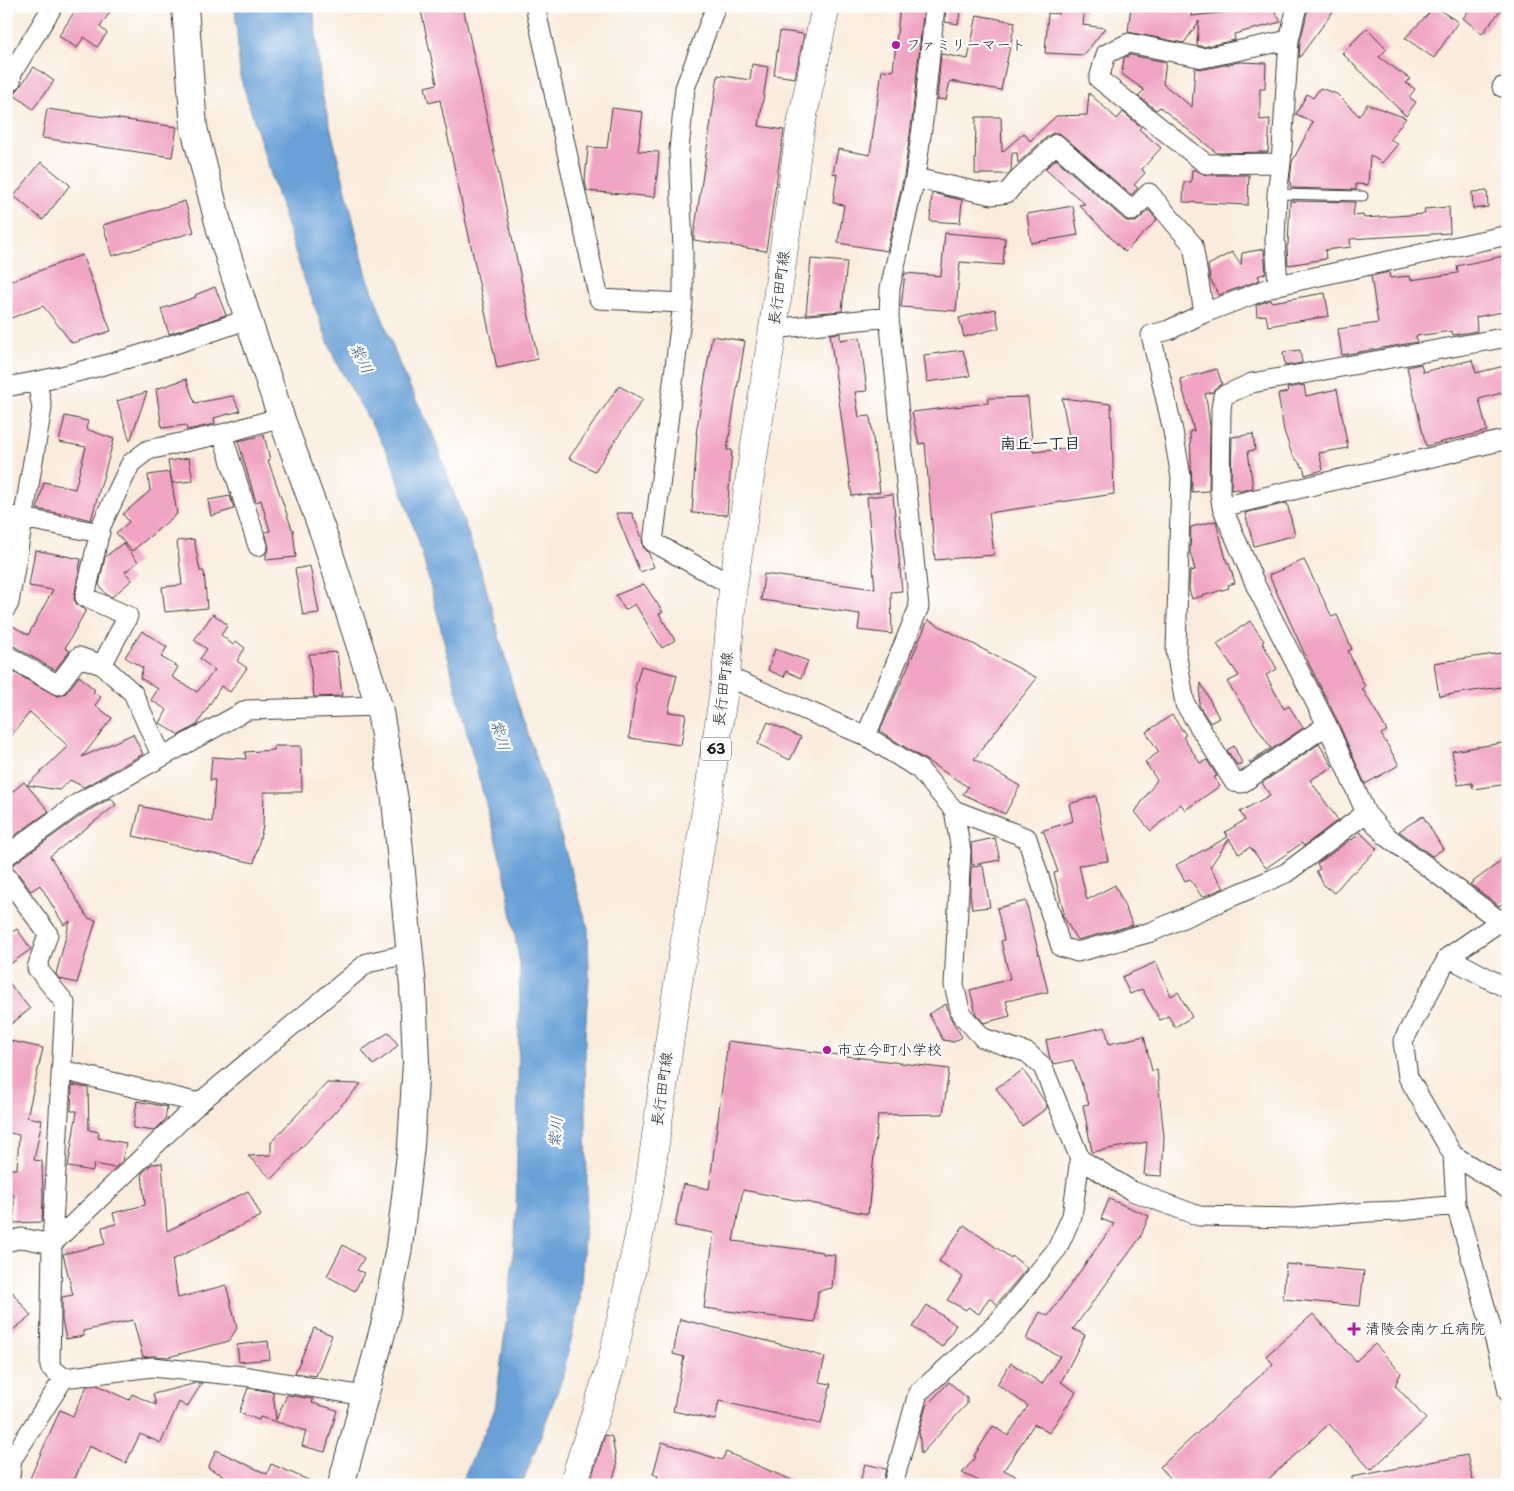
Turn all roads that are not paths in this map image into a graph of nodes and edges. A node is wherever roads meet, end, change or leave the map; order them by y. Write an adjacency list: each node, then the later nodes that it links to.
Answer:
1 (53, 6): 9 (street)
2 (185, 6): 19 (street)
3 (535, 6): 16 (street)
4 (716, 6): 16 (street)
5 (935, 6): 11 (street)
6 (1297, 6): 8 (street)
7 (824, 7): 20 (main road, 長行田町線 / 63)
8 (1288, 40): 10 (street); 10 (street)
9 (7, 79)
10 (1281, 162): 12 (street)
11 (915, 178): 17 (street); 18 (street)
12 (1277, 194): 13 (lane); 15 (street)
13 (1363, 196)
14 (1508, 235): 15 (street)
15 (1278, 284): 17 (street)
16 (683, 303): 31 (street)
17 (1204, 313): 37 (street)
18 (890, 317): 20 (street); 38 (street)
19 (248, 320): 22 (street); 24 (street)
20 (773, 330): 31 (main road, 長行田町線 / 63)
21 (1508, 337): 27 (street)
22 (37, 382): 23 (street); 28 (street)
23 (6, 387)
24 (281, 417): 25 (street); 36 (street)
25 (222, 434): 29 (street); 30 (street)
26 (1508, 439): 27 (street)
27 (1222, 507): 37 (street)
28 (15, 517): 29 (street); 32 (street)
29 (100, 532): 34 (street)
30 (258, 546)
31 (733, 586): 35 (main road, 長行田町線 / 63)
32 (6, 608)
33 (6, 655): 34 (street)
34 (102, 665): 39 (street)
35 (726, 676): 38 (street); 62 (main road, 長行田町線 / 63)
36 (379, 706): 39 (street); 45 (street)
37 (1327, 725): 41 (street)
38 (866, 736): 40 (street)
39 (162, 757): 42 (street)
40 (954, 810): 41 (street); 51 (street)
41 (1366, 813): 44 (street)
42 (6, 856)
43 (6, 876): 48 (street)
44 (1504, 918): 46 (street)
45 (408, 954): 49 (street); 59 (street)
46 (1448, 957): 47 (street); 50 (street)
47 (1508, 989)
48 (62, 1070): 49 (street); 55 (street)
49 (199, 1103): 55 (street)
50 (1453, 1155): 52 (street); 53 (street)
51 (1080, 1159): 53 (street); 63 (street)
52 (1508, 1189)
53 (1456, 1205): 56 (street)
54 (6, 1242): 55 (street)
55 (52, 1244): 57 (street)
56 (1506, 1372): 58 (street)
57 (64, 1378): 59 (street); 60 (street)
58 (1508, 1392)
59 (364, 1396): 61 (street)
60 (9, 1485)
61 (342, 1485)
62 (573, 1485)
63 (893, 1485)

